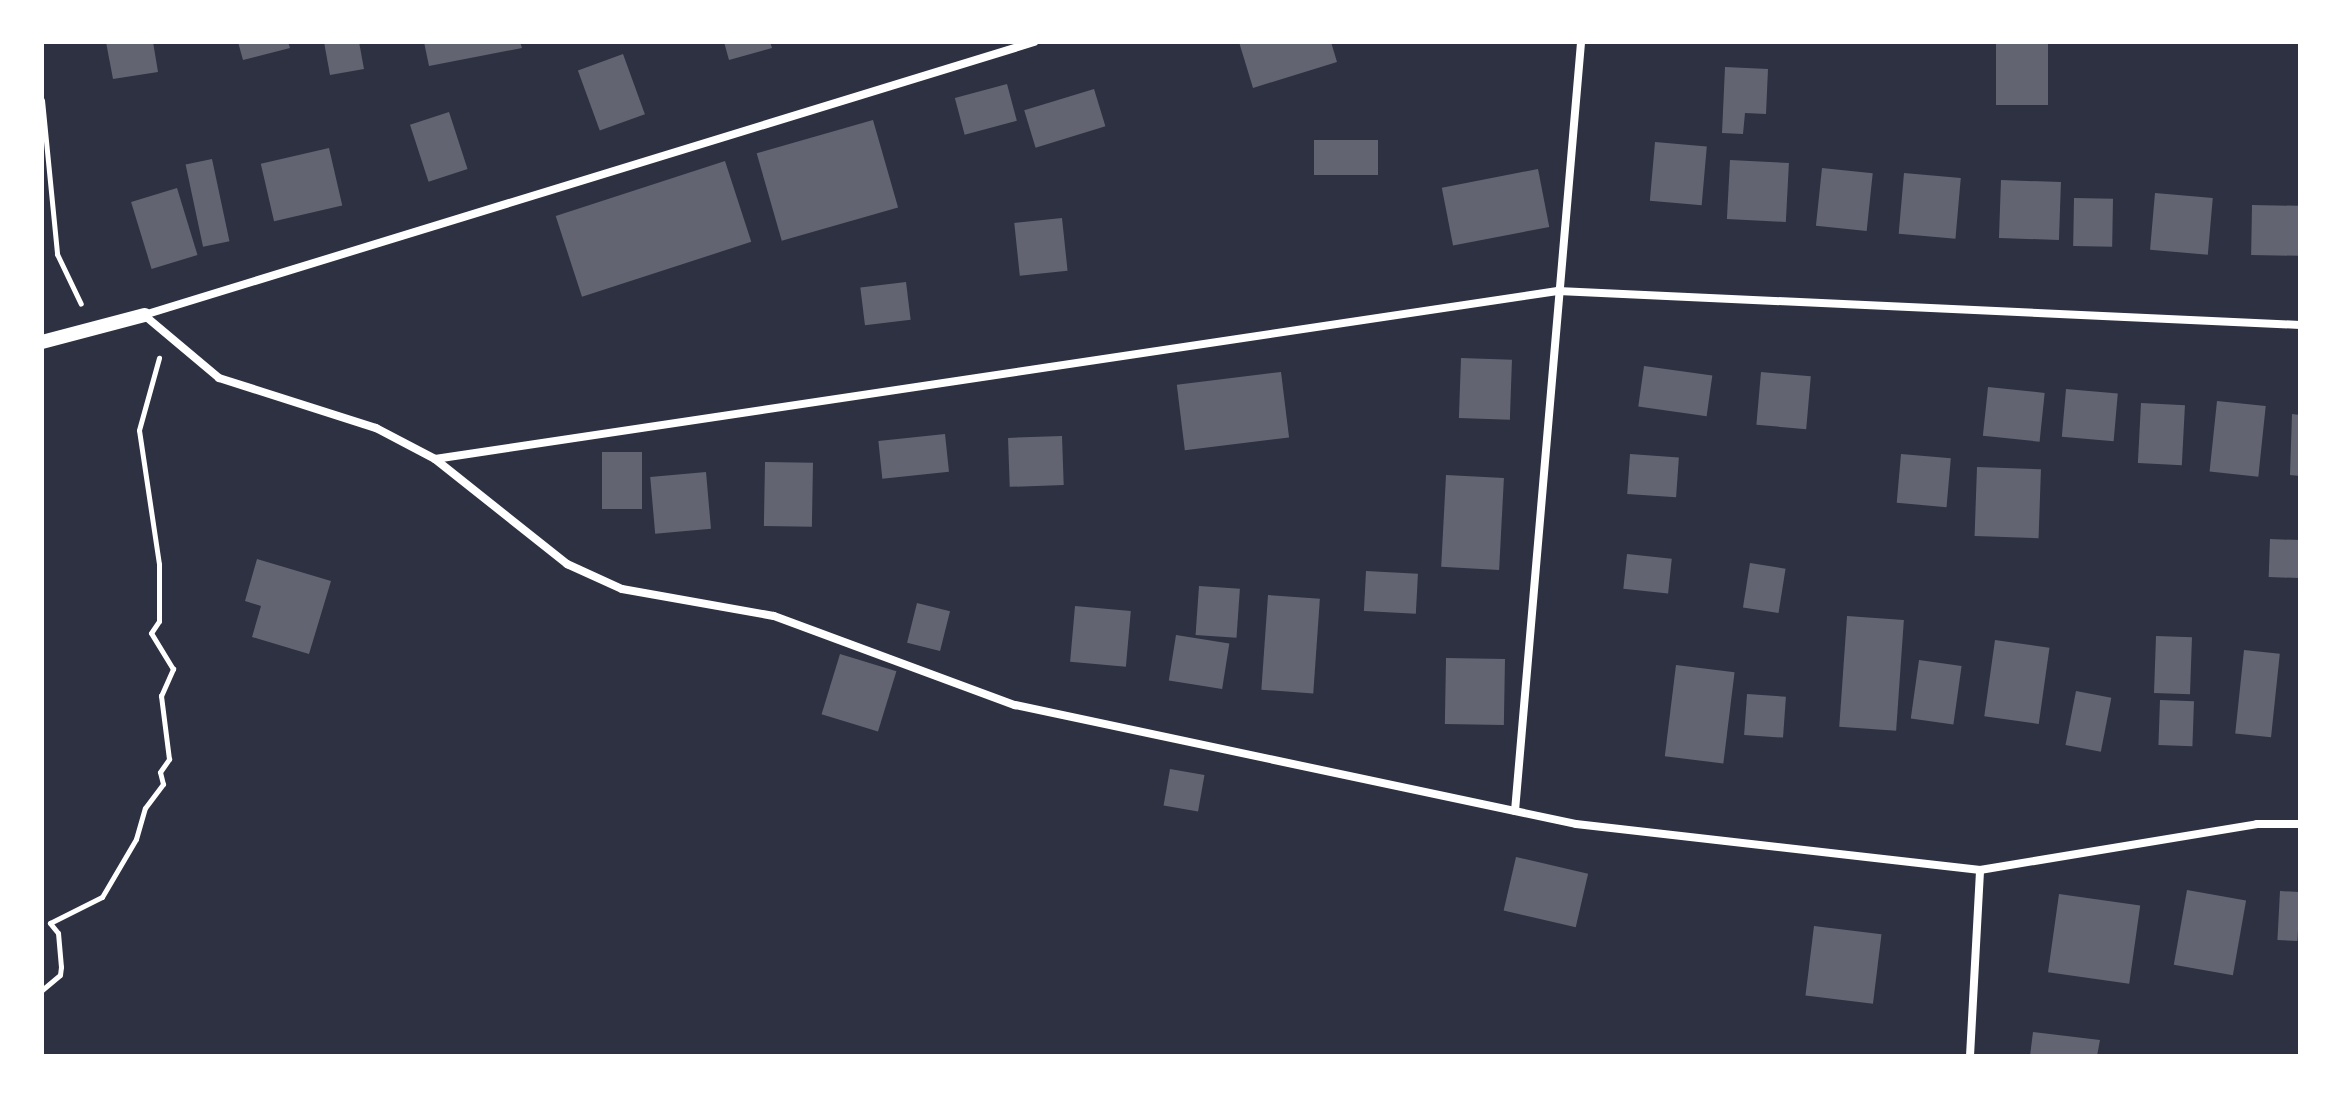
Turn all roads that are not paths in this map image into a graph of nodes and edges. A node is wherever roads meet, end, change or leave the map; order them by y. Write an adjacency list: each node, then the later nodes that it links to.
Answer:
1 (1034, 42): 4 (street)
2 (1581, 42): 3 (street)
3 (1558, 291): 5 (street); 7 (street); 8 (street)
4 (144, 315): 6 (street); 7 (street)
5 (2300, 325)
6 (42, 342)
7 (435, 459): 8 (street)
8 (1515, 811): 10 (street)
9 (2300, 824): 10 (street)
10 (1980, 870): 11 (street)
11 (1970, 1056)

